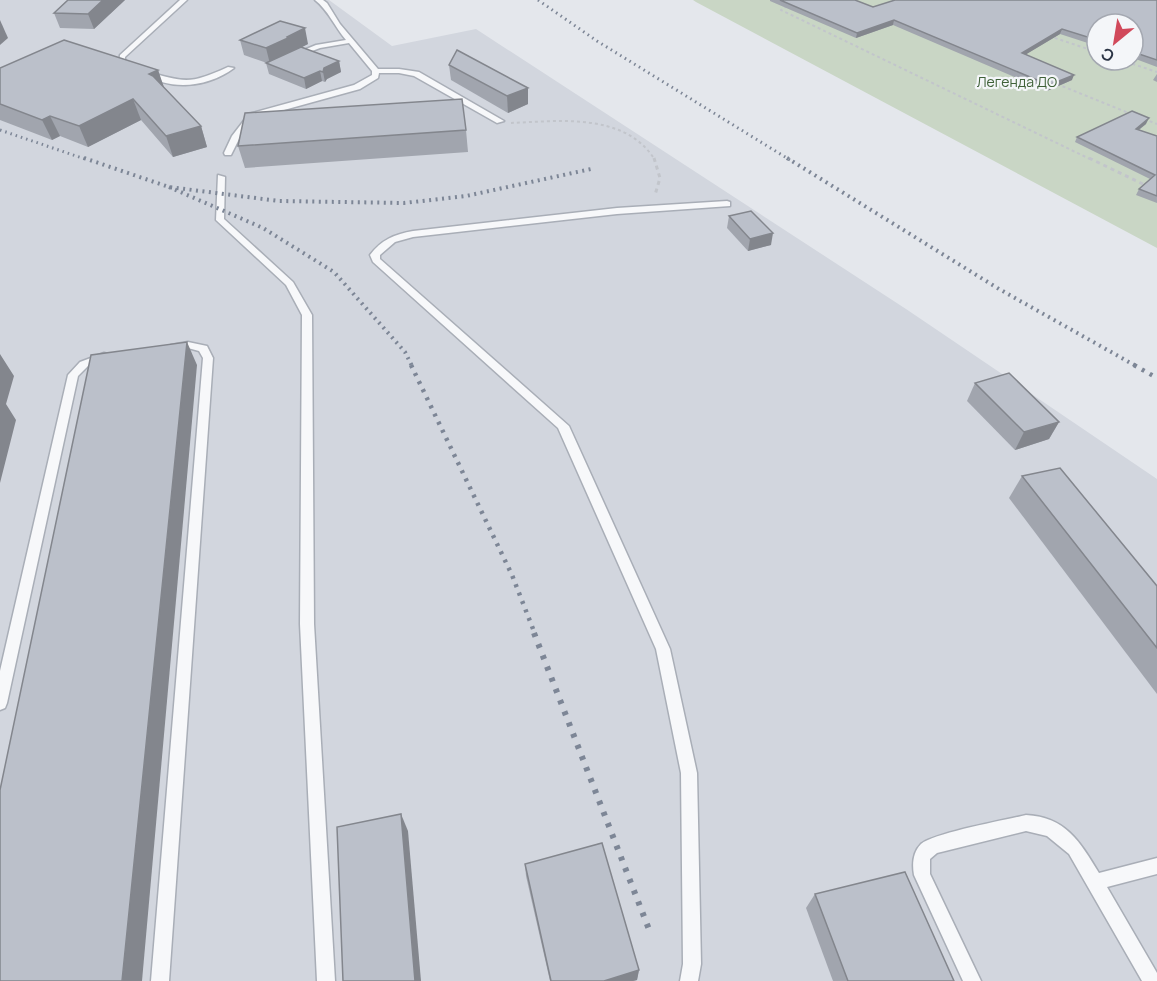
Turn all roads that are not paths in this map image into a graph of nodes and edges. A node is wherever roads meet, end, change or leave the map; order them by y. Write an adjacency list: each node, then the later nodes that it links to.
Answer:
1 (184, 0): 5 (lane)
2 (318, 0): 3 (lane)
3 (350, 41): 4 (lane); 6 (lane)
4 (289, 59)
5 (230, 68)
6 (376, 71): 7 (lane); 8 (lane)
7 (500, 121)
8 (228, 153)
9 (220, 177): 17 (lane)
10 (727, 204): 18 (lane)
11 (166, 348): 16 (lane)
12 (121, 354): 13 (lane)
13 (0, 703)
14 (1157, 866): 15 (lane)
15 (1095, 882): 19 (lane); 20 (lane)
16 (160, 981)
17 (326, 981)
18 (689, 981)
19 (972, 981)
20 (1152, 981)

